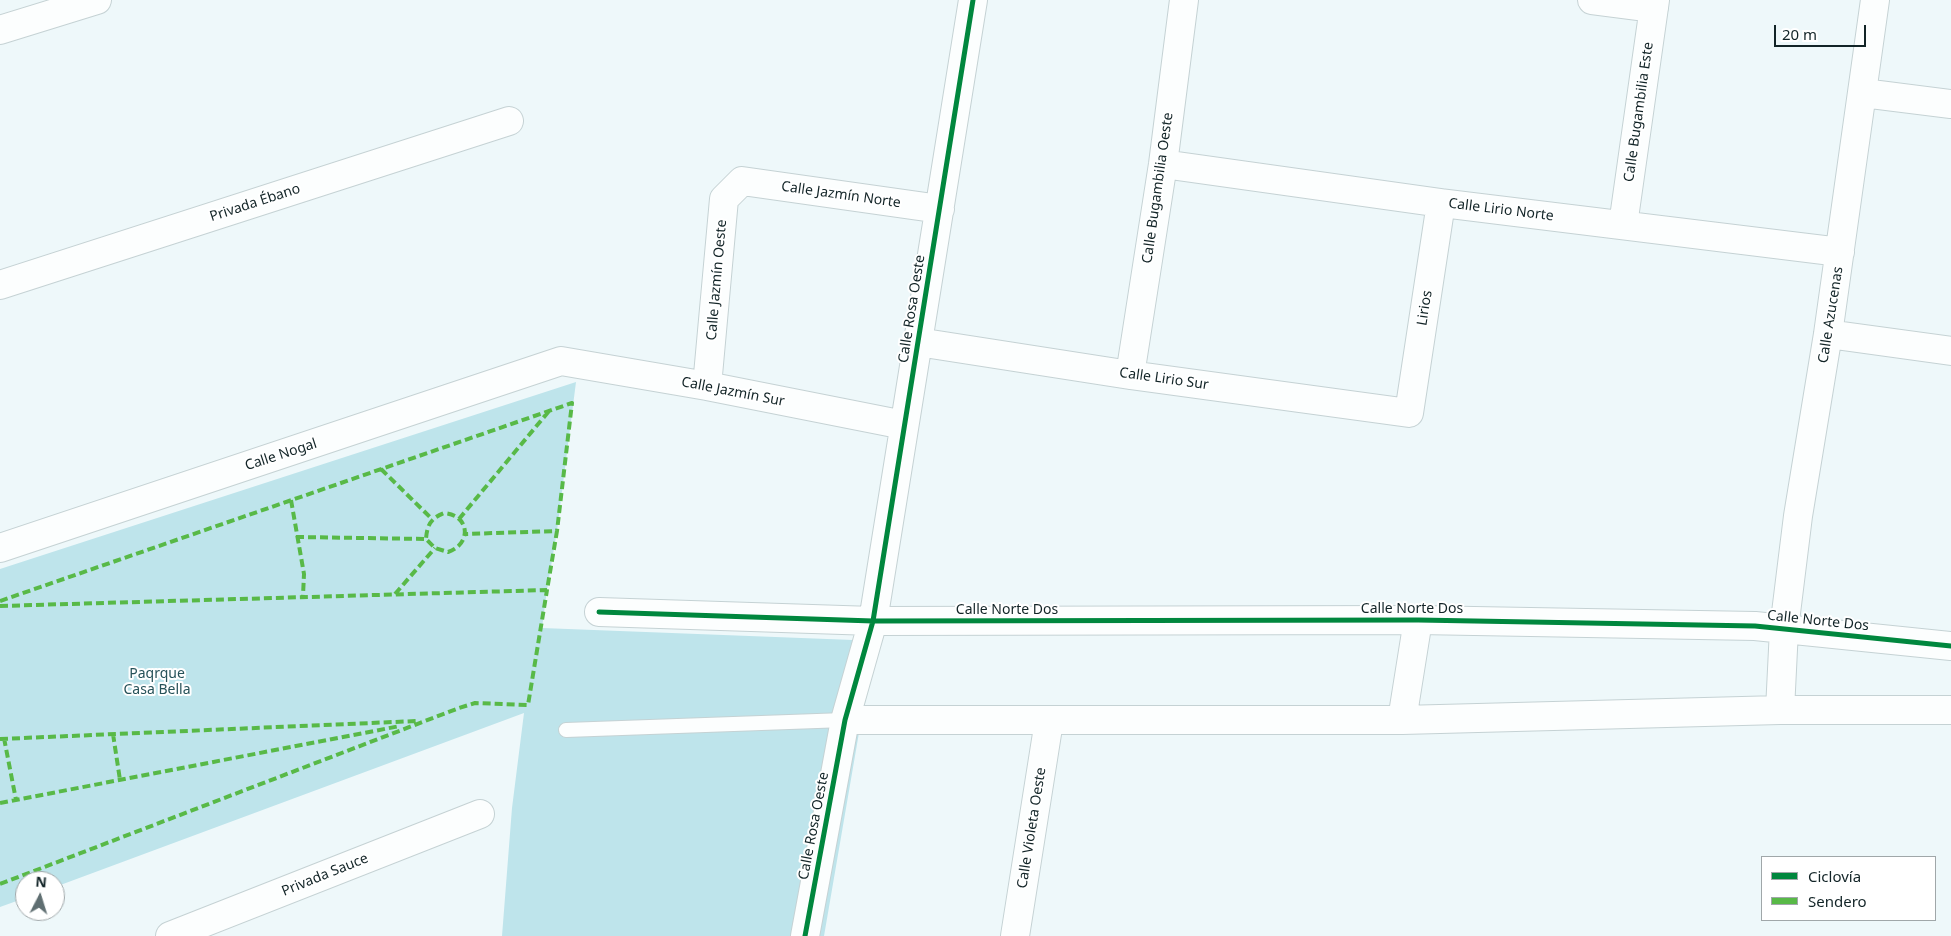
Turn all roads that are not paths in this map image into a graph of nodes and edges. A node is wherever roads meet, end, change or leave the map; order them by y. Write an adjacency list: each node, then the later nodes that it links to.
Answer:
1 (97, 0): 7 (street)
2 (973, 0): 14 (street, Calle Rosa Oeste)
3 (1184, 0): 11 (street, Calle Bugambilia Oeste)
4 (1592, 0): 6 (street)
5 (1875, 0): 8 (street, Calle Azucenas)
6 (1655, 4): 15 (street, Calle Bugambilia Este)
7 (0, 30)
8 (1863, 93): 9 (street); 16 (street, Calle Azucenas)
9 (1951, 104)
10 (509, 121): 17 (street, Privada Ébano)
11 (1163, 164): 13 (street, Calle Lirio Norte); 22 (street, Calle Bugambilia Oeste)
12 (742, 181): 14 (street, Calle Jazmín Norte); 23 (street, Calle Jazmín Oeste)
13 (1441, 203): 15 (street, Calle Lirio Norte); 24 (street, Lirios)
14 (940, 209): 19 (street, Calle Rosa Oeste)
15 (1623, 225): 16 (street, Calle Lirio Norte)
16 (1840, 252): 18 (street, Calle Azucenas)
17 (0, 285)
18 (1828, 334): 20 (street); 30 (street, Calle Azucenas)
19 (918, 342): 22 (street, Calle Lirio Sur); 25 (street, Calle Rosa Oeste)
20 (1951, 351)
21 (561, 362): 23 (street, Calle Jazmín Sur); 26 (street, Calle Nogal)
22 (1130, 374): 24 (street, Calle Lirio Sur)
23 (707, 386): 25 (street, Calle Jazmín Sur)
24 (1409, 414)
25 (904, 425): 29 (street, Calle Rosa Oeste)
26 (0, 548)
27 (599, 612): 29 (street, Calle Norte Dos)
28 (1418, 620): 29 (street, Calle Norte Dos); 30 (street, Calle Norte Dos); 35 (street)
29 (873, 622): 34 (street, Calle Rosa Oeste)
30 (1784, 629): 31 (street, Calle Norte Dos); 32 (street, Calle Azucenas)
31 (1951, 646)
32 (1780, 710): 33 (street); 35 (street)
33 (1951, 710)
34 (845, 720): 36 (street); 37 (lane); 40 (street, Calle Rosa Oeste)
35 (1402, 720): 36 (street)
36 (1048, 721): 41 (street, Calle Violeta Oeste)
37 (566, 730)
38 (480, 814): 39 (street, Privada Sauce)
39 (170, 936)
40 (805, 936)
41 (1015, 936)

